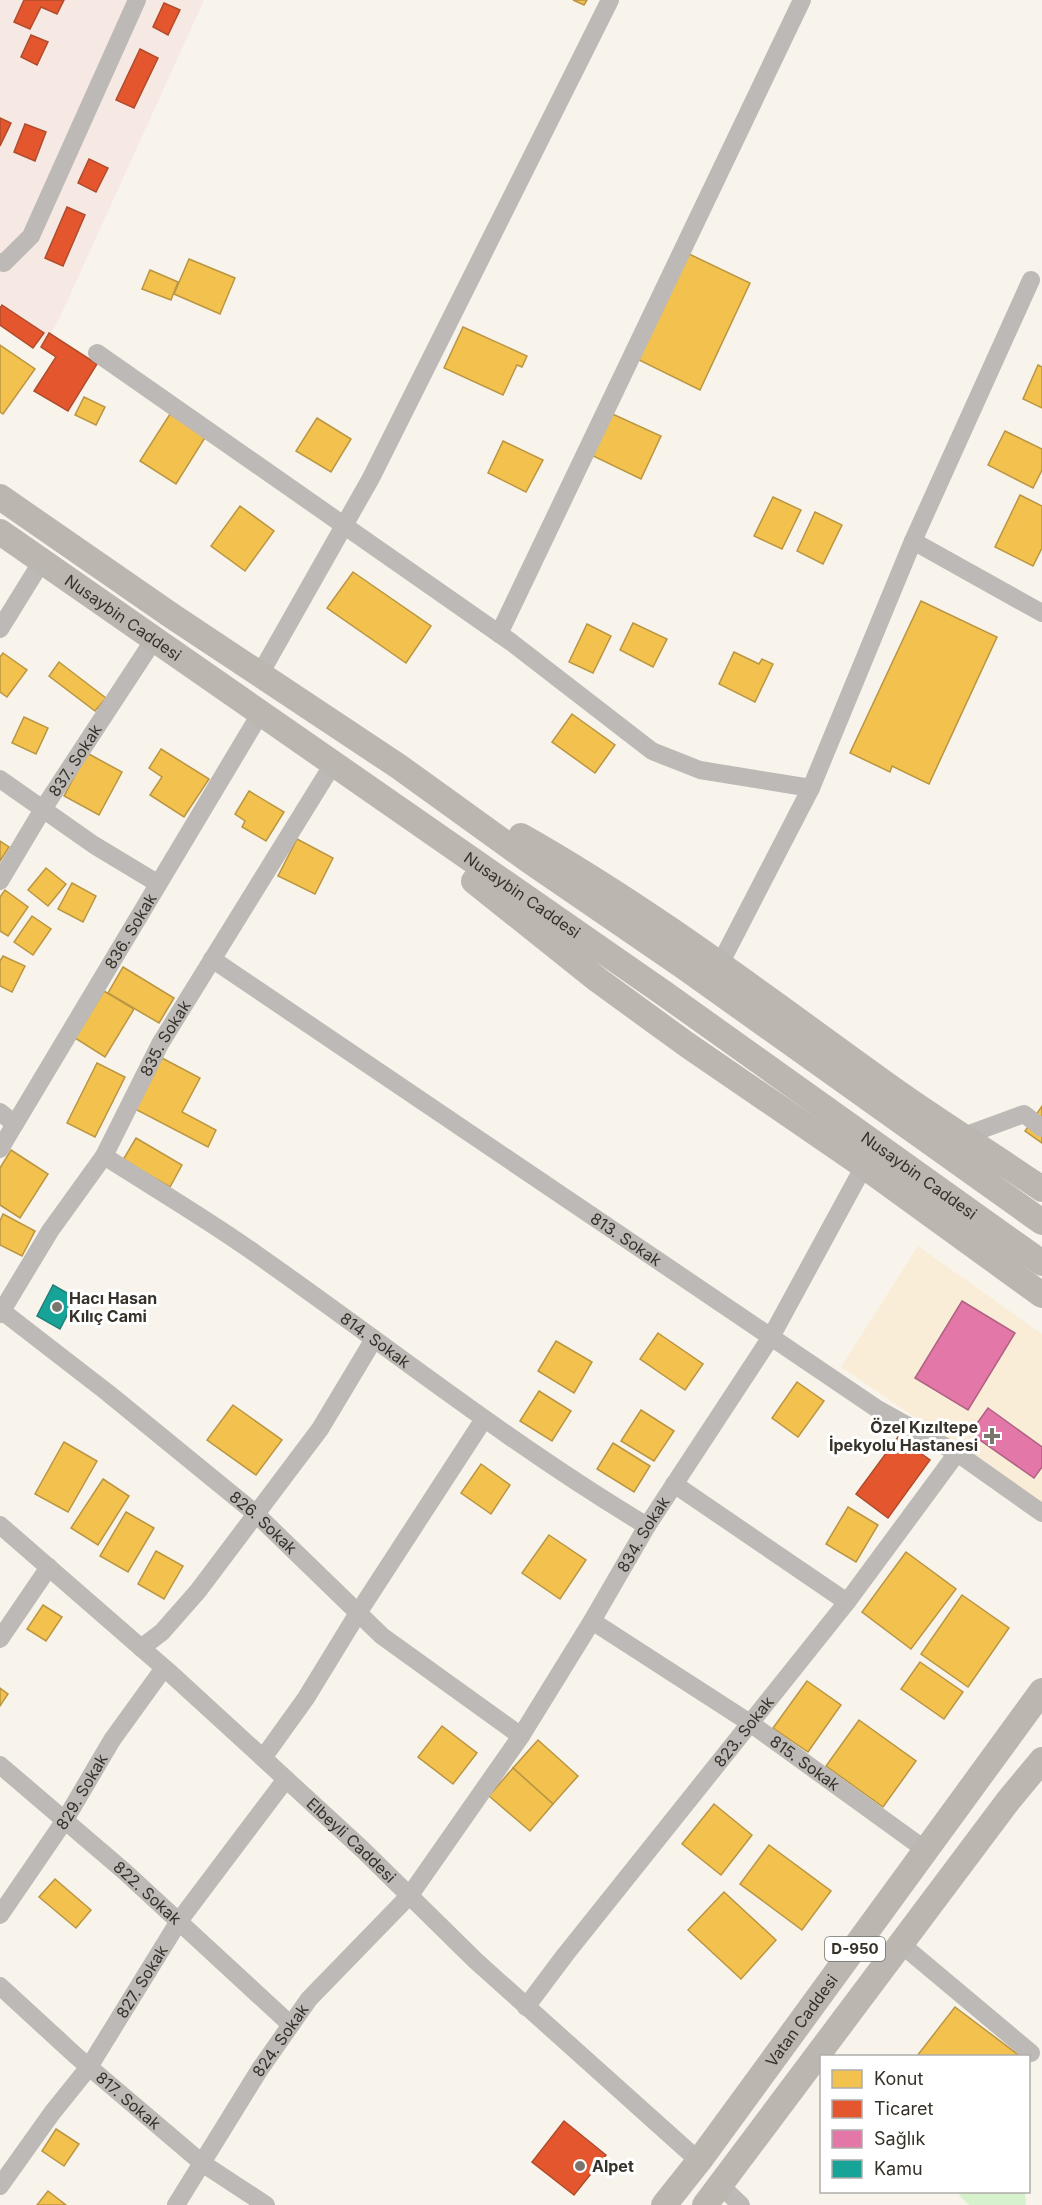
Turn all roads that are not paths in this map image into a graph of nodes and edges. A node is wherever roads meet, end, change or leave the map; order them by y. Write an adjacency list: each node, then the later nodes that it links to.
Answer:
1 (137, 0): 4 (street)
2 (610, 0): 8 (street)
3 (801, 0): 14 (street)
4 (0, 262)
5 (1031, 280): 10 (street)
6 (97, 353): 8 (street)
7 (0, 497): 16 (highway, Nusaybin Caddesi)
8 (345, 526): 14 (street); 16 (street)
9 (0, 532): 11 (highway, Nusaybin Caddesi)
10 (913, 541): 12 (street); 21 (street)
11 (42, 561): 13 (street); 15 (highway, Nusaybin Caddesi)
12 (1042, 613)
13 (0, 629)
14 (499, 634): 21 (street)
15 (153, 640): 17 (highway, Nusaybin Caddesi); 22 (street, 837. Sokak)
16 (260, 674): 19 (highway, Nusaybin Caddesi)
17 (260, 714): 18 (highway, Nusaybin Caddesi); 24 (street, 836. Sokak)
18 (333, 764): 25 (street, 835. Sokak); 33 (highway); 36 (highway, Nusaybin Caddesi)
19 (398, 766): 26 (highway); 35 (highway, Nusaybin Caddesi)
20 (0, 778): 22 (street)
21 (811, 788): 26 (street)
22 (43, 809): 23 (street, 837. Sokak); 24 (street)
23 (0, 881)
24 (157, 883): 28 (street, 836. Sokak)
25 (212, 959): 32 (street, 835. Sokak); 40 (street, 813. Sokak)
26 (720, 964): 30 (highway)
27 (0, 1112): 28 (street)
28 (15, 1124): 31 (street, 836. Sokak)
29 (1042, 1128): 30 (street)
30 (963, 1136): 34 (highway)
31 (0, 1149)
32 (104, 1156): 37 (street, 835. Sokak); 41 (street, 814. Sokak)
33 (864, 1166): 38 (highway); 40 (street, 834. Sokak)
34 (1042, 1189)
35 (1042, 1222)
36 (1042, 1263)
37 (7, 1287): 39 (street, 835. Sokak)
38 (1042, 1295)
39 (1, 1312): 45 (street, 826. Sokak)
40 (771, 1337): 43 (street, 813. Sokak); 44 (street, 834. Sokak)
41 (374, 1339): 42 (street, 814. Sokak); 45 (street)
42 (484, 1419): 48 (street, 814. Sokak); 51 (street)
43 (957, 1453): 46 (street, 813. Sokak); 50 (street, 823. Sokak)
44 (674, 1484): 48 (street, 834. Sokak); 50 (street)
45 (255, 1513): 51 (street, 826. Sokak); 54 (street)
46 (1042, 1513)
47 (0, 1525): 49 (street, Elbeyli Caddesi)
48 (647, 1526): 52 (street, 834. Sokak)
49 (49, 1568): 53 (street); 54 (street, Elbeyli Caddesi)
50 (848, 1602): 57 (street, 823. Sokak)
51 (358, 1613): 58 (street, 826. Sokak); 59 (street)
52 (592, 1621): 57 (street, 815. Sokak); 58 (street, 834. Sokak)
53 (0, 1639)
54 (141, 1648): 55 (street, Elbeyli Caddesi)
55 (164, 1668): 59 (street, Elbeyli Caddesi); 63 (street, 829. Sokak)
56 (1042, 1691): 64 (highway, Vatan Caddesi / D-950)
57 (750, 1723): 64 (street, 815. Sokak); 70 (street, 823. Sokak)
58 (521, 1736): 65 (street, 834. Sokak)
59 (263, 1758): 62 (street, Elbeyli Caddesi)
60 (1042, 1760): 68 (highway, Vatan Caddesi / D-950)
61 (0, 1765): 63 (street, 822. Sokak)
62 (286, 1779): 65 (street, Elbeyli Caddesi); 67 (street, 827. Sokak)
63 (65, 1820): 66 (street, 829. Sokak); 67 (street, 822. Sokak)
64 (927, 1851): 74 (highway, Vatan Caddesi / D-950)
65 (410, 1895): 70 (street, Elbeyli Caddesi); 71 (street, 824. Sokak)
66 (0, 1915)
67 (179, 1921): 71 (street, 822. Sokak); 73 (street, 827. Sokak)
68 (901, 1944): 72 (street); 76 (highway, Vatan Caddesi / D-950)
69 (0, 1986): 73 (street, 817. Sokak)
70 (526, 2007): 74 (street, Elbeyli Caddesi)
71 (291, 2025): 75 (street, 824. Sokak)
72 (1031, 2053)
73 (89, 2067): 75 (street, 817. Sokak); 77 (street, 827. Sokak)
74 (699, 2161): 80 (highway, Vatan Caddesi / D-950)
75 (202, 2163): 78 (street, 824. Sokak); 79 (street, 817. Sokak)
76 (720, 2185): 81 (highway, Vatan Caddesi / D-950); 82 (street)
77 (0, 2186)
78 (176, 2205)
79 (266, 2205)
80 (664, 2205)
81 (705, 2205)
82 (741, 2205)

